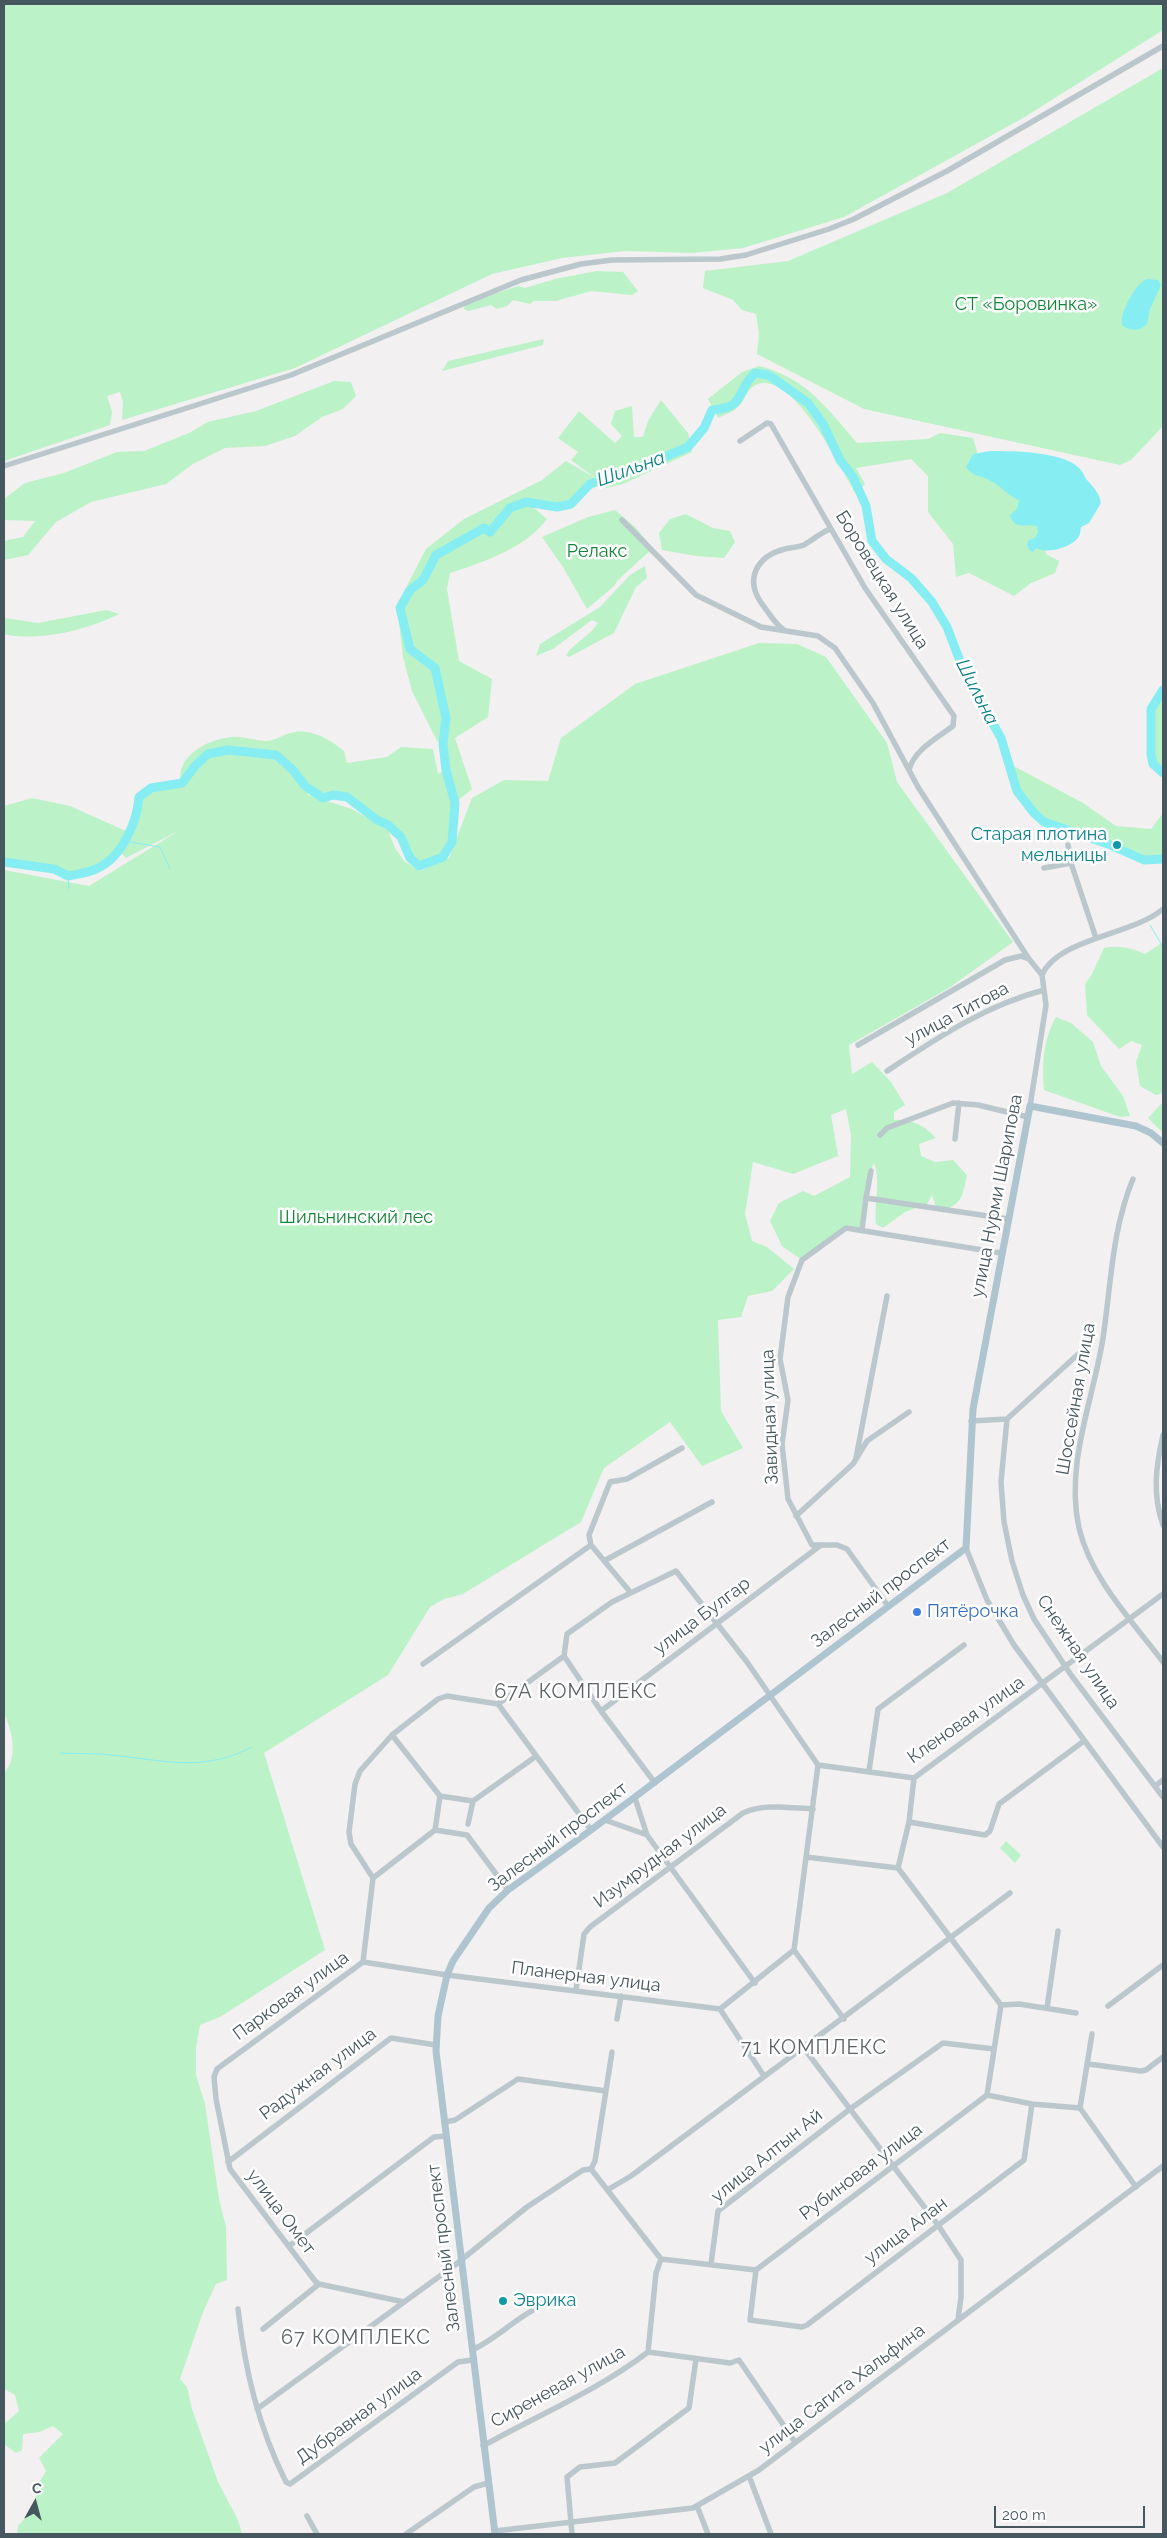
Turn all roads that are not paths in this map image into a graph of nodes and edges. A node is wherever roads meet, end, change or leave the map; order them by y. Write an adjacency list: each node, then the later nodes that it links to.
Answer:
1 (1163, 46): 3 (street)
2 (740, 441): 5 (street, Боровецкая улица)
3 (4, 466)
4 (622, 520): 6 (street)
5 (830, 529): 6 (street); 7 (street, Боровецкая улица)
6 (786, 632): 7 (street)
7 (909, 770): 13 (street)
8 (1068, 845): 9 (street)
9 (1072, 863): 10 (street); 12 (street)
10 (1044, 868)
11 (1163, 909): 12 (street)
12 (1096, 938): 14 (street)
13 (1028, 959): 14 (street); 16 (street)
14 (1042, 975): 15 (street, улица Нурми Шарипова)
15 (1044, 990): 17 (street, улица Титова); 19 (street, улица Нурми Шарипова)
16 (858, 1045)
17 (887, 1070)
18 (959, 1103): 20 (street); 21 (street); 22 (street)
19 (1030, 1106): 20 (main road, улица Нурми Шарипова); 23 (main road)
20 (1028, 1117): 27 (main road, улица Нурми Шарипова)
21 (880, 1135)
22 (955, 1139)
23 (1163, 1143)
24 (871, 1171): 26 (street)
25 (1133, 1179): 50 (street, Шоссейная улица)
26 (866, 1198): 27 (street); 28 (street)
27 (1008, 1219): 29 (main road, улица Нурми Шарипова)
28 (862, 1230): 29 (street, Завидная улица); 41 (street, Завидная улица)
29 (1001, 1253): 34 (main road, улица Нурми Шарипова)
30 (887, 1296): 35 (street)
31 (1086, 1347): 33 (street)
32 (909, 1412): 37 (street)
33 (1007, 1419): 34 (street); 56 (street, Снежная улица)
34 (971, 1421): 45 (main road, улица Нурми Шарипова)
35 (863, 1428): 37 (street); 39 (street)
36 (1163, 1435): 42 (street)
37 (867, 1441): 39 (street)
38 (682, 1448): 43 (street)
39 (856, 1458): 41 (street)
40 (712, 1502): 46 (street)
41 (796, 1516): 44 (street, Завидная улица)
42 (1163, 1525)
43 (591, 1545): 46 (street); 55 (street)
44 (821, 1545): 49 (street); 51 (street, улица Булгар)
45 (966, 1548): 49 (main road, Залесный проспект); 57 (street)
46 (604, 1561): 47 (street)
47 (631, 1593): 51 (street); 53 (street)
48 (1163, 1594): 50 (street, Кленовая улица)
49 (888, 1606): 58 (main road, Залесный проспект)
50 (1131, 1618): 54 (street, Шоссейная улица); 56 (street, Кленовая улица)
51 (716, 1624): 58 (street); 60 (street, улица Булгар)
52 (964, 1646): 65 (street)
53 (564, 1656): 59 (street); 60 (street)
54 (1163, 1662)
55 (423, 1664)
56 (1065, 1667): 57 (street, Кленовая улица); 69 (street, Снежная улица)
57 (1041, 1685): 62 (street); 66 (street, Кленовая улица)
58 (770, 1695): 64 (street); 68 (main road, Залесный проспект)
59 (498, 1704): 61 (street); 63 (street)
60 (601, 1711): 68 (street)
61 (392, 1735): 70 (street); 85 (street)
62 (1084, 1741): 76 (street); 81 (street)
63 (535, 1757): 73 (street); 79 (street)
64 (818, 1765): 65 (street, Кленовая улица); 74 (street)
65 (869, 1771): 66 (street, Кленовая улица)
66 (914, 1778): 76 (street)
67 (1163, 1780): 69 (street)
68 (655, 1783): 72 (main road, Залесный проспект)
69 (1155, 1786): 71 (street, Снежная улица)
70 (440, 1796): 73 (street); 78 (street)
71 (1163, 1797)
72 (635, 1798): 75 (main road, Залесный проспект); 80 (street)
73 (473, 1801): 77 (street)
74 (813, 1809): 82 (street); 83 (street, Изумрудная улица)
75 (605, 1820): 79 (main road, Залесный проспект); 80 (street)
76 (909, 1822): 84 (street)
77 (468, 1824)
78 (435, 1830): 85 (street); 86 (street)
79 (591, 1830): 86 (main road, Залесный проспект)
80 (647, 1835): 83 (street)
81 (1163, 1847)
82 (806, 1857): 84 (street); 90 (street)
83 (671, 1867): 94 (street); 95 (street, Изумрудная улица)
84 (898, 1868): 89 (street)
85 (373, 1878): 91 (street)
86 (508, 1890): 93 (main road, Залесный проспект)
87 (1010, 1893): 89 (street)
88 (1058, 1931): 99 (street)
89 (949, 1937): 97 (street); 103 (street)
90 (794, 1950): 94 (street); 103 (street)
91 (363, 1962): 93 (street, Парковая улица); 111 (street, Парковая улица)
92 (1163, 1964): 98 (street)
93 (447, 1975): 95 (street, Планерная улица); 105 (main road, Залесный проспект)
94 (755, 1983): 100 (street)
95 (576, 1990): 96 (street, Планерная улица)
96 (621, 1996): 100 (street, Планерная улица); 102 (street)
97 (1000, 2004): 99 (street); 107 (street)
98 (1108, 2006)
99 (1047, 2008): 101 (street)
100 (720, 2009): 112 (street)
101 (1076, 2013)
102 (617, 2019)
103 (844, 2019): 106 (street)
104 (1092, 2034): 110 (street)
105 (436, 2045): 118 (main road, Залесный проспект); 120 (street, Радужная улица)
106 (803, 2047): 112 (street); 117 (street)
107 (994, 2049): 114 (street); 117 (street, улица Алтын Ай)
108 (612, 2052): 113 (street)
109 (1163, 2057): 110 (street)
110 (1088, 2064): 116 (street)
111 (217, 2069): 120 (street, улица Омет)
112 (764, 2076): 125 (street)
113 (606, 2091): 118 (street); 123 (street)
114 (986, 2095): 115 (street); 122 (street, Рубиновая улица)
115 (1032, 2104): 116 (street); 126 (street, улица Алан)
116 (1080, 2108): 124 (street)
117 (850, 2109): 122 (street); 130 (street, улица Алтын Ай)
118 (445, 2122): 119 (main road, Залесный проспект)
119 (446, 2136): 127 (street); 129 (main road, Залесный проспект)
120 (228, 2162): 127 (street, улица Омет)
121 (1163, 2166): 124 (street, улица Сагита Хальфина)
122 (893, 2167): 126 (street); 131 (street, Рубиновая улица)
123 (591, 2169): 125 (street); 129 (street)
124 (1136, 2187): 136 (street, улица Сагита Хальфина)
125 (609, 2189): 128 (street)
126 (938, 2226): 131 (street, улица Алан); 136 (street)
127 (289, 2246): 132 (street, улица Омет)
128 (661, 2259): 130 (street); 139 (street, Сиреневая улица)
129 (461, 2260): 133 (street); 138 (main road, Залесный проспект)
130 (710, 2264): 131 (street)
131 (756, 2270)
132 (318, 2284): 133 (street); 137 (street)
133 (404, 2302): 142 (street)
134 (541, 2306): 138 (street)
135 (238, 2309): 142 (street)
136 (958, 2320): 143 (street, улица Сагита Хальфина)
137 (263, 2329)
138 (472, 2350): 141 (main road, Залесный проспект)
139 (648, 2352): 140 (street); 144 (street, Сиреневая улица)
140 (696, 2359): 143 (street); 149 (street)
141 (473, 2360): 142 (street, Дубравная улица); 144 (main road, Залесный проспект)
142 (257, 2409)
143 (795, 2442): 145 (street, улица Сагита Хальфина)
144 (483, 2446): 146 (main road, Залесный проспект)
145 (748, 2476): 147 (street, улица Сагита Хальфина); 155 (street)
146 (488, 2483): 150 (main road, Залесный проспект); 152 (street)
147 (697, 2506): 149 (street, улица Сагита Хальфина); 154 (street)
148 (307, 2516): 151 (street)
149 (571, 2523): 150 (street, улица Сагита Хальфина); 153 (street)
150 (495, 2533)
151 (317, 2534)
152 (406, 2534)
153 (572, 2534)
154 (708, 2534)
155 (772, 2534)

